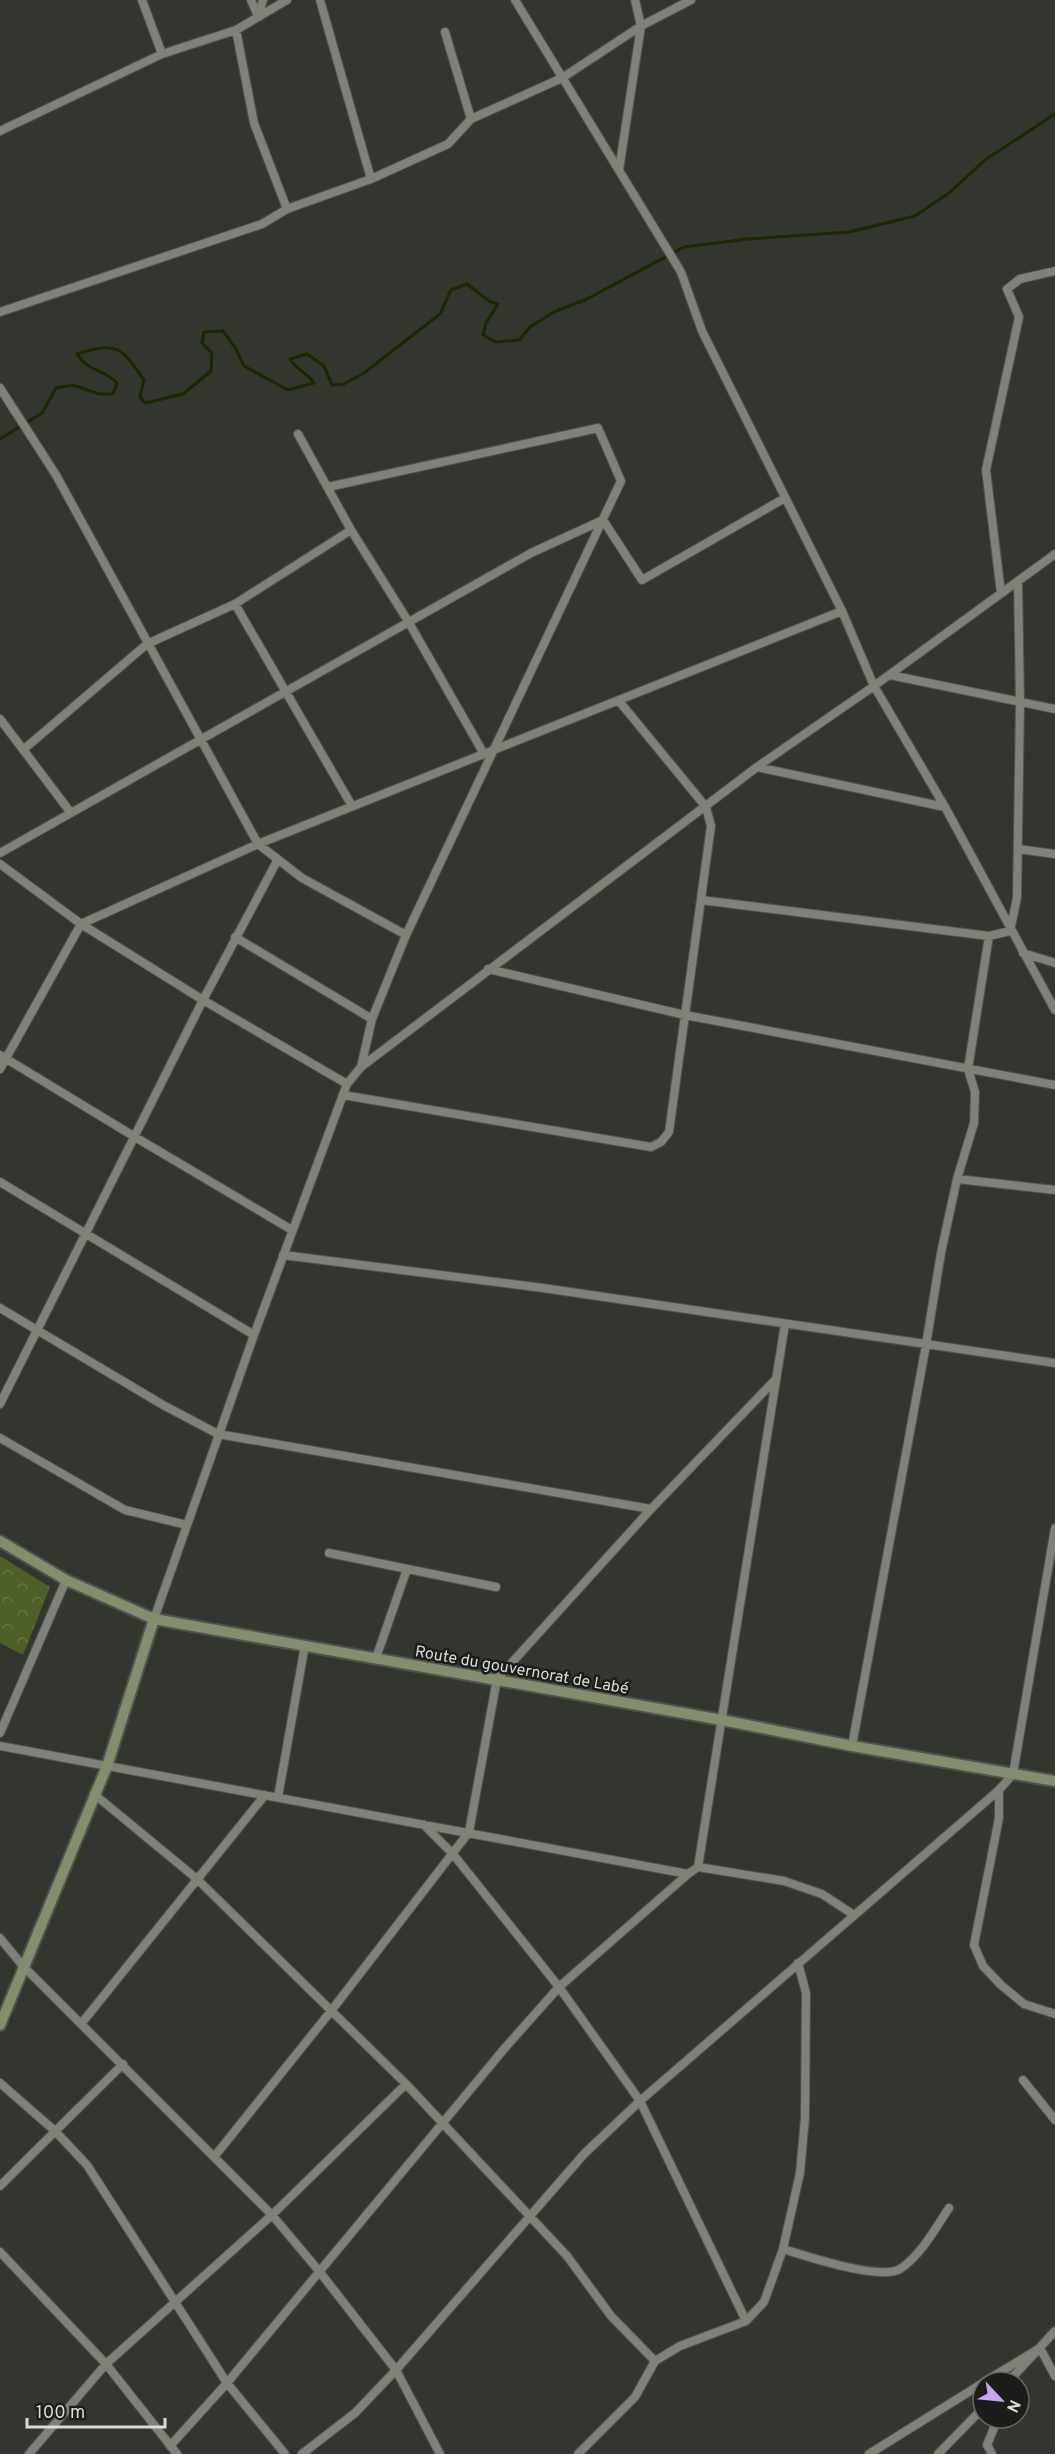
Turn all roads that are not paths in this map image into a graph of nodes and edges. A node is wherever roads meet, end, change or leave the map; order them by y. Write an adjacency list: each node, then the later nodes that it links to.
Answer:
1 (142, 0): 13 (street)
2 (251, 0): 9 (street)
3 (263, 0): 9 (street)
4 (287, 0): 9 (street)
5 (320, 0): 18 (street)
6 (515, 0): 14 (street)
7 (635, 0): 10 (street)
8 (691, 0): 10 (street)
9 (258, 16): 11 (street)
10 (641, 26): 14 (street); 17 (street)
11 (236, 30): 13 (street); 19 (street)
12 (445, 32): 15 (street)
13 (162, 54): 16 (street)
14 (562, 78): 15 (street); 17 (street)
15 (471, 119): 18 (street)
16 (0, 131)
17 (619, 170): 25 (street)
18 (371, 179): 19 (street)
19 (287, 209): 21 (street)
20 (1055, 271): 30 (street)
21 (0, 312)
22 (0, 388): 34 (street)
23 (298, 434): 24 (street)
24 (327, 488): 26 (street); 27 (street)
25 (785, 498): 26 (street); 32 (street)
26 (603, 520): 33 (street); 44 (street)
27 (351, 530): 31 (street); 33 (street)
28 (1055, 554): 29 (street)
29 (1018, 581): 30 (street); 39 (street)
30 (1001, 593): 35 (street)
31 (235, 604): 34 (street); 37 (street)
32 (842, 611): 36 (street); 38 (street)
33 (408, 621): 37 (street); 44 (street)
34 (147, 644): 42 (street); 43 (street)
35 (890, 675): 36 (street); 39 (street)
36 (874, 686): 45 (street); 48 (street)
37 (286, 692): 42 (street); 46 (street)
38 (619, 700): 44 (street); 47 (street)
39 (1020, 703): 40 (street); 51 (street)
40 (1055, 709)
41 (0, 719): 43 (street)
42 (202, 740): 49 (street); 50 (street)
43 (23, 750): 49 (street)
44 (488, 753): 46 (street); 59 (street)
45 (757, 767): 47 (street); 48 (street)
46 (352, 806): 50 (street)
47 (706, 807): 56 (street); 64 (street)
48 (945, 807): 58 (street)
49 (71, 813): 52 (street)
50 (258, 844): 54 (street); 57 (street)
51 (1018, 849): 53 (street); 58 (street)
52 (0, 853)
53 (1055, 854)
54 (277, 861): 59 (street); 61 (street)
55 (0, 864): 57 (street)
56 (701, 900): 60 (street); 67 (street)
57 (81, 924): 65 (street); 69 (street)
58 (1010, 931): 60 (street); 62 (street)
59 (406, 935): 68 (street)
60 (989, 936): 72 (street)
61 (235, 937): 65 (street); 68 (street)
62 (1023, 953): 63 (street); 66 (street)
63 (1055, 963)
64 (488, 969): 67 (street); 70 (street)
65 (203, 1000): 73 (street); 76 (street)
66 (1055, 1010)
67 (685, 1015): 72 (street); 75 (street)
68 (372, 1019): 70 (street)
69 (3, 1056): 71 (street); 76 (street)
70 (360, 1067): 73 (street)
71 (0, 1069)
72 (968, 1069): 74 (street); 77 (street)
73 (347, 1084): 75 (street)
74 (1055, 1085)
75 (343, 1095): 80 (street)
76 (135, 1137): 80 (street); 81 (street)
77 (957, 1179): 79 (street); 87 (street)
78 (0, 1182): 81 (street)
79 (1055, 1190)
80 (292, 1230): 82 (street)
81 (86, 1234): 85 (street); 86 (street)
82 (283, 1255): 84 (street); 86 (street)
83 (0, 1308): 85 (street)
84 (785, 1324): 87 (street); 89 (street)
85 (36, 1331): 90 (street); 91 (street)
86 (254, 1335): 91 (street)
87 (926, 1345): 88 (street); 109 (street)
88 (1055, 1363)
89 (776, 1379): 93 (street); 106 (street)
90 (0, 1404)
91 (218, 1434): 93 (street); 94 (street)
92 (0, 1438): 94 (street)
93 (651, 1509): 105 (street)
94 (187, 1525): 102 (street)
95 (1055, 1528): 100 (street)
96 (0, 1541): 99 (street, Route du gouvernorat de Labé)
97 (329, 1553): 98 (street)
98 (407, 1569): 101 (street); 104 (street)
99 (66, 1580): 102 (street, Route du gouvernorat de Labé); 107 (street)
100 (1051, 1582): 111 (street)
101 (496, 1587)
102 (154, 1619): 103 (street, Route du gouvernorat de Labé); 110 (street)
103 (305, 1645): 104 (street, Route du gouvernorat de Labé); 116 (street)
104 (376, 1658): 105 (street, Route du gouvernorat de Labé)
105 (497, 1679): 106 (street, Route du gouvernorat de Labé); 118 (street)
106 (722, 1720): 109 (street, Route du gouvernorat de Labé); 120 (street)
107 (0, 1733)
108 (0, 1746): 110 (street)
109 (852, 1746): 111 (street, Route du gouvernorat de Labé)
110 (107, 1766): 114 (street); 115 (street)
111 (1014, 1774): 112 (street, Route du gouvernorat de Labé); 113 (street)
112 (1055, 1781)
113 (999, 1790): 123 (street); 129 (street)
114 (94, 1794): 122 (street); 126 (street)
115 (265, 1795): 116 (street); 122 (street)
116 (278, 1797): 117 (street)
117 (423, 1824): 118 (street); 119 (street)
118 (470, 1832): 119 (street); 121 (street)
119 (453, 1854): 127 (street); 128 (street)
120 (698, 1867): 121 (street); 123 (street)
121 (688, 1874): 127 (street)
122 (197, 1879): 128 (street); 130 (street)
123 (854, 1915): 125 (street)
124 (0, 1938): 126 (street)
125 (798, 1963): 136 (street); 145 (street)
126 (23, 1966): 130 (street); 131 (street)
127 (559, 1987): 136 (street); 138 (street)
128 (331, 2011): 135 (street); 140 (street)
129 (1055, 2014)
130 (81, 2024): 132 (street)
131 (0, 2025)
132 (123, 2064): 139 (street); 140 (street)
133 (1023, 2080): 137 (street)
134 (0, 2083): 139 (street)
135 (406, 2084): 138 (street); 143 (street)
136 (640, 2101): 144 (street); 149 (street)
137 (1055, 2120)
138 (443, 2123): 144 (street); 147 (street)
139 (55, 2131): 141 (street); 148 (street)
140 (214, 2157): 143 (street)
141 (0, 2186)
142 (949, 2208): 145 (street)
143 (272, 2215): 147 (street); 148 (street)
144 (530, 2215): 152 (street); 154 (street)
145 (783, 2249): 149 (street)
146 (0, 2252): 153 (street)
147 (319, 2271): 154 (street); 158 (street)
148 (175, 2302): 153 (street); 158 (street)
149 (746, 2321): 152 (street)
150 (1055, 2331): 151 (street)
151 (1040, 2348): 155 (street); 156 (street); 157 (street)
152 (655, 2361): 168 (street)
153 (106, 2364): 162 (street); 163 (street)
154 (396, 2370): 166 (street); 167 (street)
155 (1004, 2370)
156 (1019, 2370)
157 (1055, 2376)
158 (227, 2383): 162 (street); 165 (street)
159 (971, 2390): 169 (street)
160 (971, 2420): 170 (street)
161 (993, 2430): 171 (street)
162 (170, 2446): 164 (street)
163 (29, 2454)
164 (177, 2454)
165 (285, 2454)
166 (302, 2454)
167 (440, 2454)
168 (578, 2454)
169 (869, 2454)
170 (938, 2454)
171 (992, 2454)

